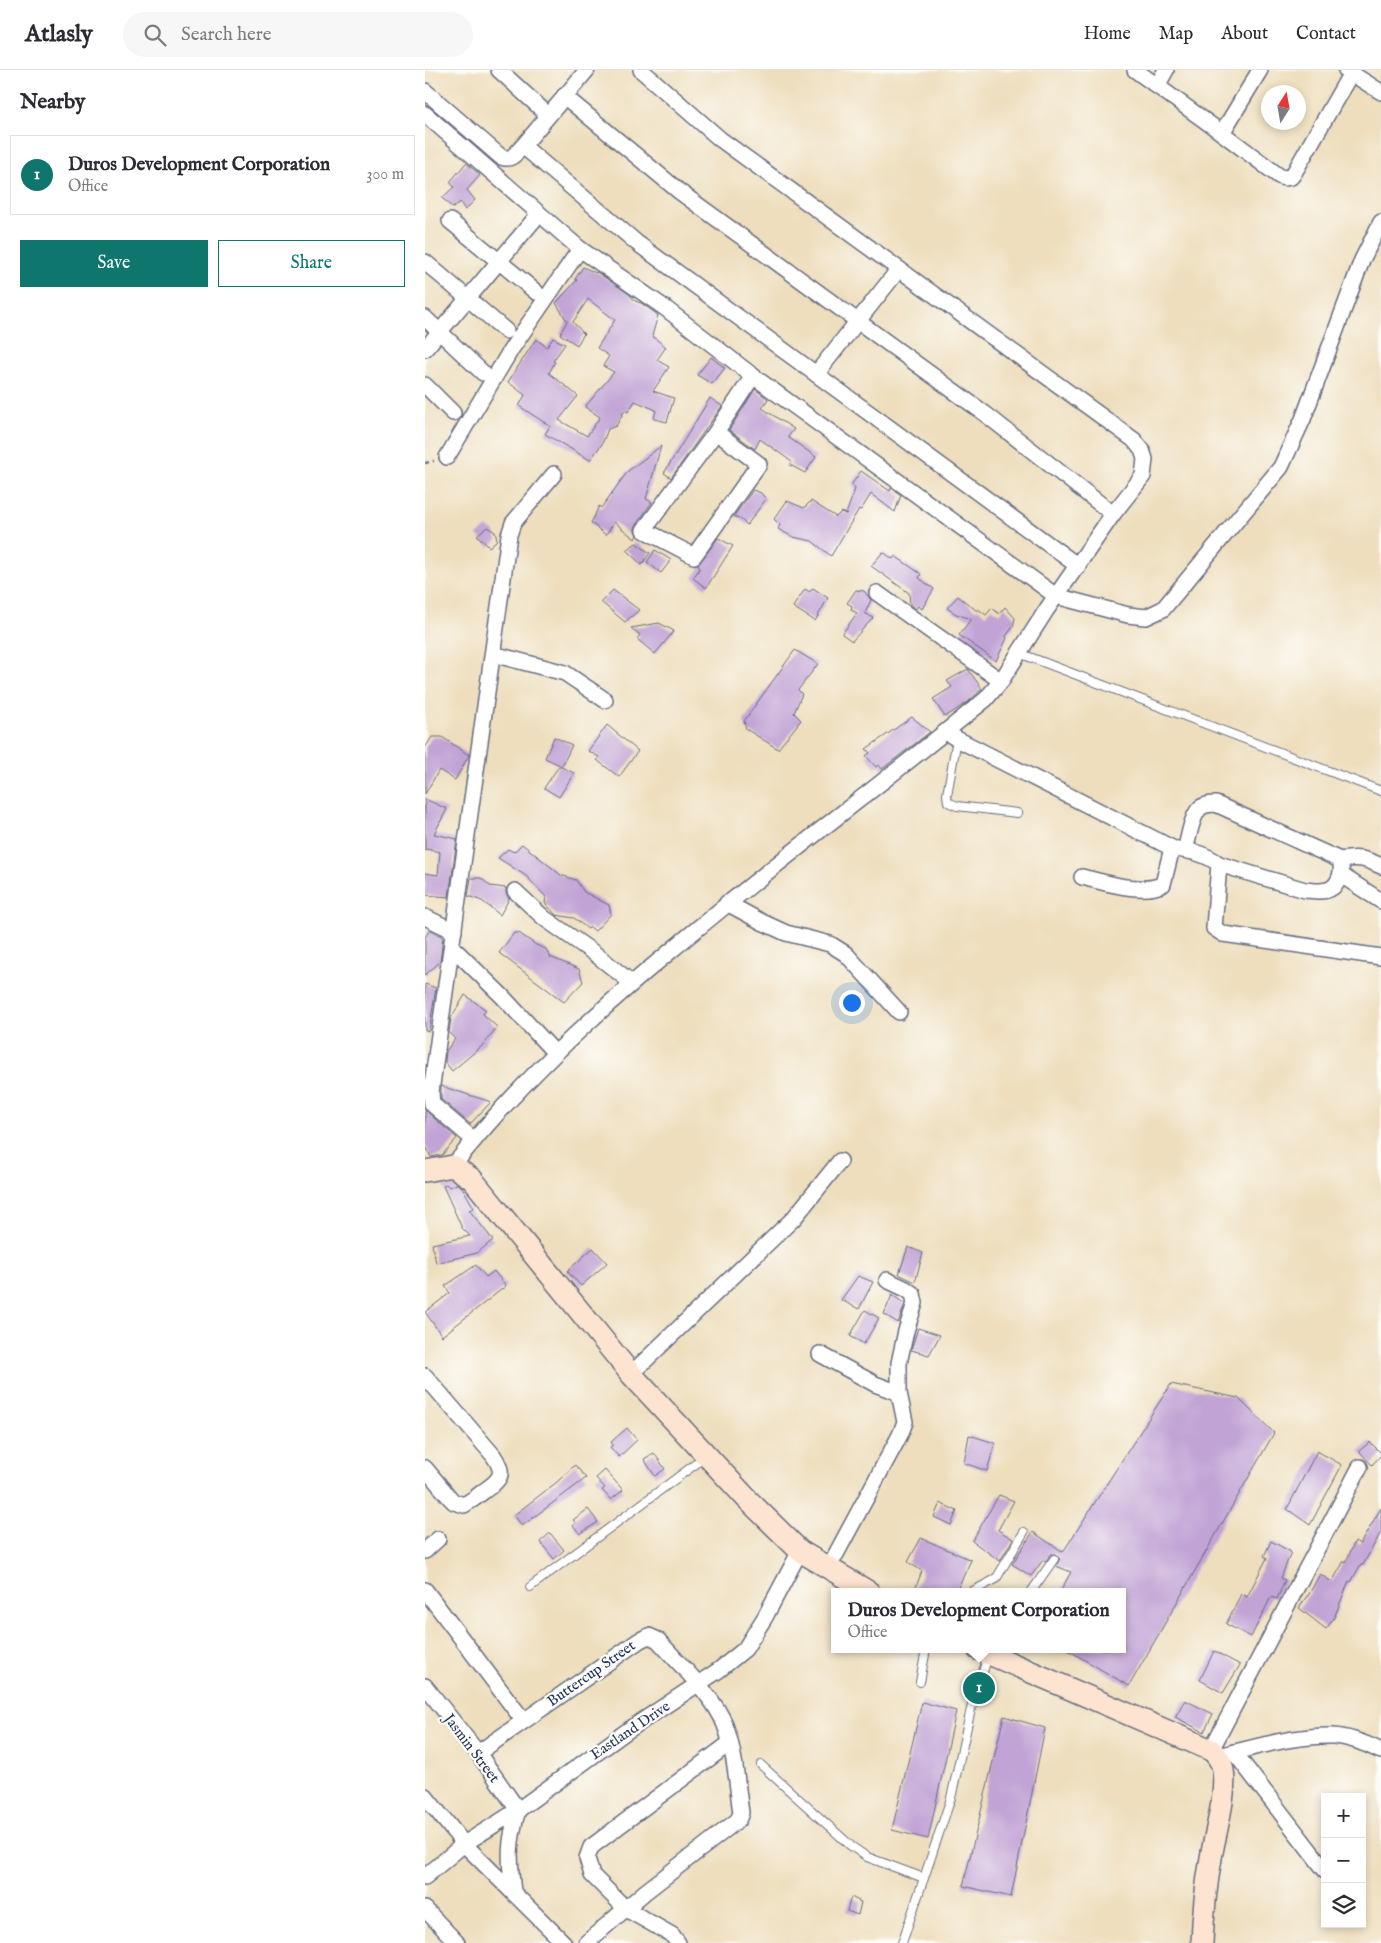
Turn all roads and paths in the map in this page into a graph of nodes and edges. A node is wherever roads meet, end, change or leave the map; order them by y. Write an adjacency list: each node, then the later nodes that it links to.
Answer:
1 (499, 70): 13 (street)
2 (587, 70): 11 (street)
3 (641, 70): 22 (street)
4 (1135, 70): 8 (street)
5 (1166, 70): 8 (street)
6 (1260, 70): 14 (street)
7 (1348, 72): 10 (street); 14 (street)
8 (1157, 86): 14 (street)
9 (425, 91): 15 (street)
10 (1381, 92)
11 (564, 96): 13 (street); 26 (street)
12 (425, 114): 16 (street)
13 (548, 115): 15 (street)
14 (1222, 133)
15 (523, 146): 31 (street)
16 (539, 214): 19 (street); 20 (street)
17 (450, 221): 20 (street)
18 (1381, 222): 41 (street)
19 (580, 248): 32 (street); 36 (street)
20 (500, 260): 23 (street); 24 (street)
21 (425, 262): 24 (street)
22 (899, 269): 26 (street); 38 (street)
23 (536, 292)
24 (468, 298): 27 (street); 28 (street)
25 (425, 318): 27 (street)
26 (858, 321): 31 (street); 38 (street)
27 (440, 331): 29 (street); 30 (street)
28 (506, 331)
29 (425, 349)
30 (483, 373)
31 (816, 374): 39 (street)
32 (753, 376): 35 (street); 41 (street)
33 (425, 385): 34 (street)
34 (453, 413)
35 (716, 432): 35 (street)
36 (447, 457)
37 (554, 474): 43 (street)
38 (1113, 514): 39 (street)
39 (1078, 566): 41 (street)
40 (877, 593): 44 (street)
41 (1056, 596): 42 (street)
42 (1019, 653): 44 (street); 47 (lane)
43 (493, 654): 45 (street); 58 (street)
44 (1001, 681): 46 (street)
45 (605, 700)
46 (951, 736): 48 (lane); 49 (street); 56 (street)
47 (1381, 791)
48 (1017, 813)
49 (1179, 849): 50 (street); 52 (street); 53 (street)
50 (1219, 864): 52 (street); 60 (street)
51 (1381, 866): 52 (street)
52 (1340, 868): 55 (street)
53 (1082, 877)
54 (515, 891): 61 (street)
55 (1381, 901)
56 (727, 903): 61 (street); 62 (street)
57 (425, 917): 58 (street)
58 (454, 931): 59 (street)
59 (453, 948): 63 (street); 64 (street)
60 (1381, 957)
61 (632, 983): 63 (street)
62 (899, 1012)
63 (555, 1053): 64 (street)
64 (474, 1140): 66 (street)
65 (841, 1161): 70 (street)
66 (453, 1166): 67 (street); 70 (street)
67 (425, 1172)
68 (887, 1280): 72 (street)
69 (820, 1354): 72 (street)
70 (631, 1374): 73 (street)
71 (425, 1376): 75 (street)
72 (899, 1393): 81 (street)
73 (707, 1456): 79 (street); 82 (lane)
74 (1361, 1467): 97 (street)
75 (425, 1468)
76 (1024, 1532): 84 (lane)
77 (438, 1539): 78 (street)
78 (425, 1551)
79 (800, 1551): 81 (street); 91 (street, Eastland Drive)
80 (1054, 1559): 85 (lane)
81 (828, 1569): 83 (street)
82 (530, 1587)
83 (862, 1588)
84 (979, 1588)
85 (1034, 1588)
86 (425, 1590): 93 (street)
87 (926, 1653): 90 (lane)
88 (985, 1653): 104 (lane)
89 (991, 1653): 97 (street)
90 (920, 1682)
91 (697, 1685): 93 (street, Buttercup Street); 94 (street); 100 (street, Eastland Drive)
92 (425, 1686): 96 (street, Jasmin Street)
93 (523, 1720): 96 (street, Buttercup Street)
94 (731, 1743): 107 (street); 107 (street)
95 (1381, 1751): 97 (street)
96 (478, 1753): 100 (street, Jasmin Street)
97 (1221, 1753): 102 (street); 113 (street)
98 (761, 1765): 104 (lane)
99 (425, 1796): 101 (street)
100 (518, 1810): 101 (street, Eastland Drive); 105 (street)
101 (464, 1844): 103 (street, Eastland Drive); 105 (street)
102 (1321, 1866)
103 (425, 1877)
104 (924, 1878): 112 (lane)
105 (513, 1892): 109 (street)
106 (425, 1909): 108 (street)
107 (626, 1909): 110 (street); 111 (street)
108 (457, 1943)
109 (564, 1943)
110 (586, 1943)
111 (678, 1943)
112 (902, 1943)
113 (1202, 1943)

